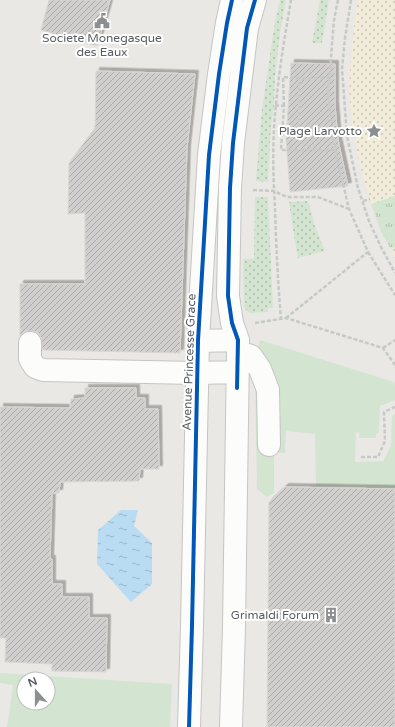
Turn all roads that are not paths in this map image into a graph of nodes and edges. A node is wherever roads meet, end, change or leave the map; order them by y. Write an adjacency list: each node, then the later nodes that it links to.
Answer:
1 (232, 0): 3 (street, Avenue Princesse Grace)
2 (255, 0): 5 (street)
3 (198, 341): 5 (street); 6 (street, Avenue Princesse Grace)
4 (30, 343): 6 (street)
5 (241, 347): 6 (street); 7 (street); 9 (street)
6 (197, 373): 8 (street, Avenue Princesse Grace)
7 (269, 445)
8 (189, 727)
9 (231, 727)

